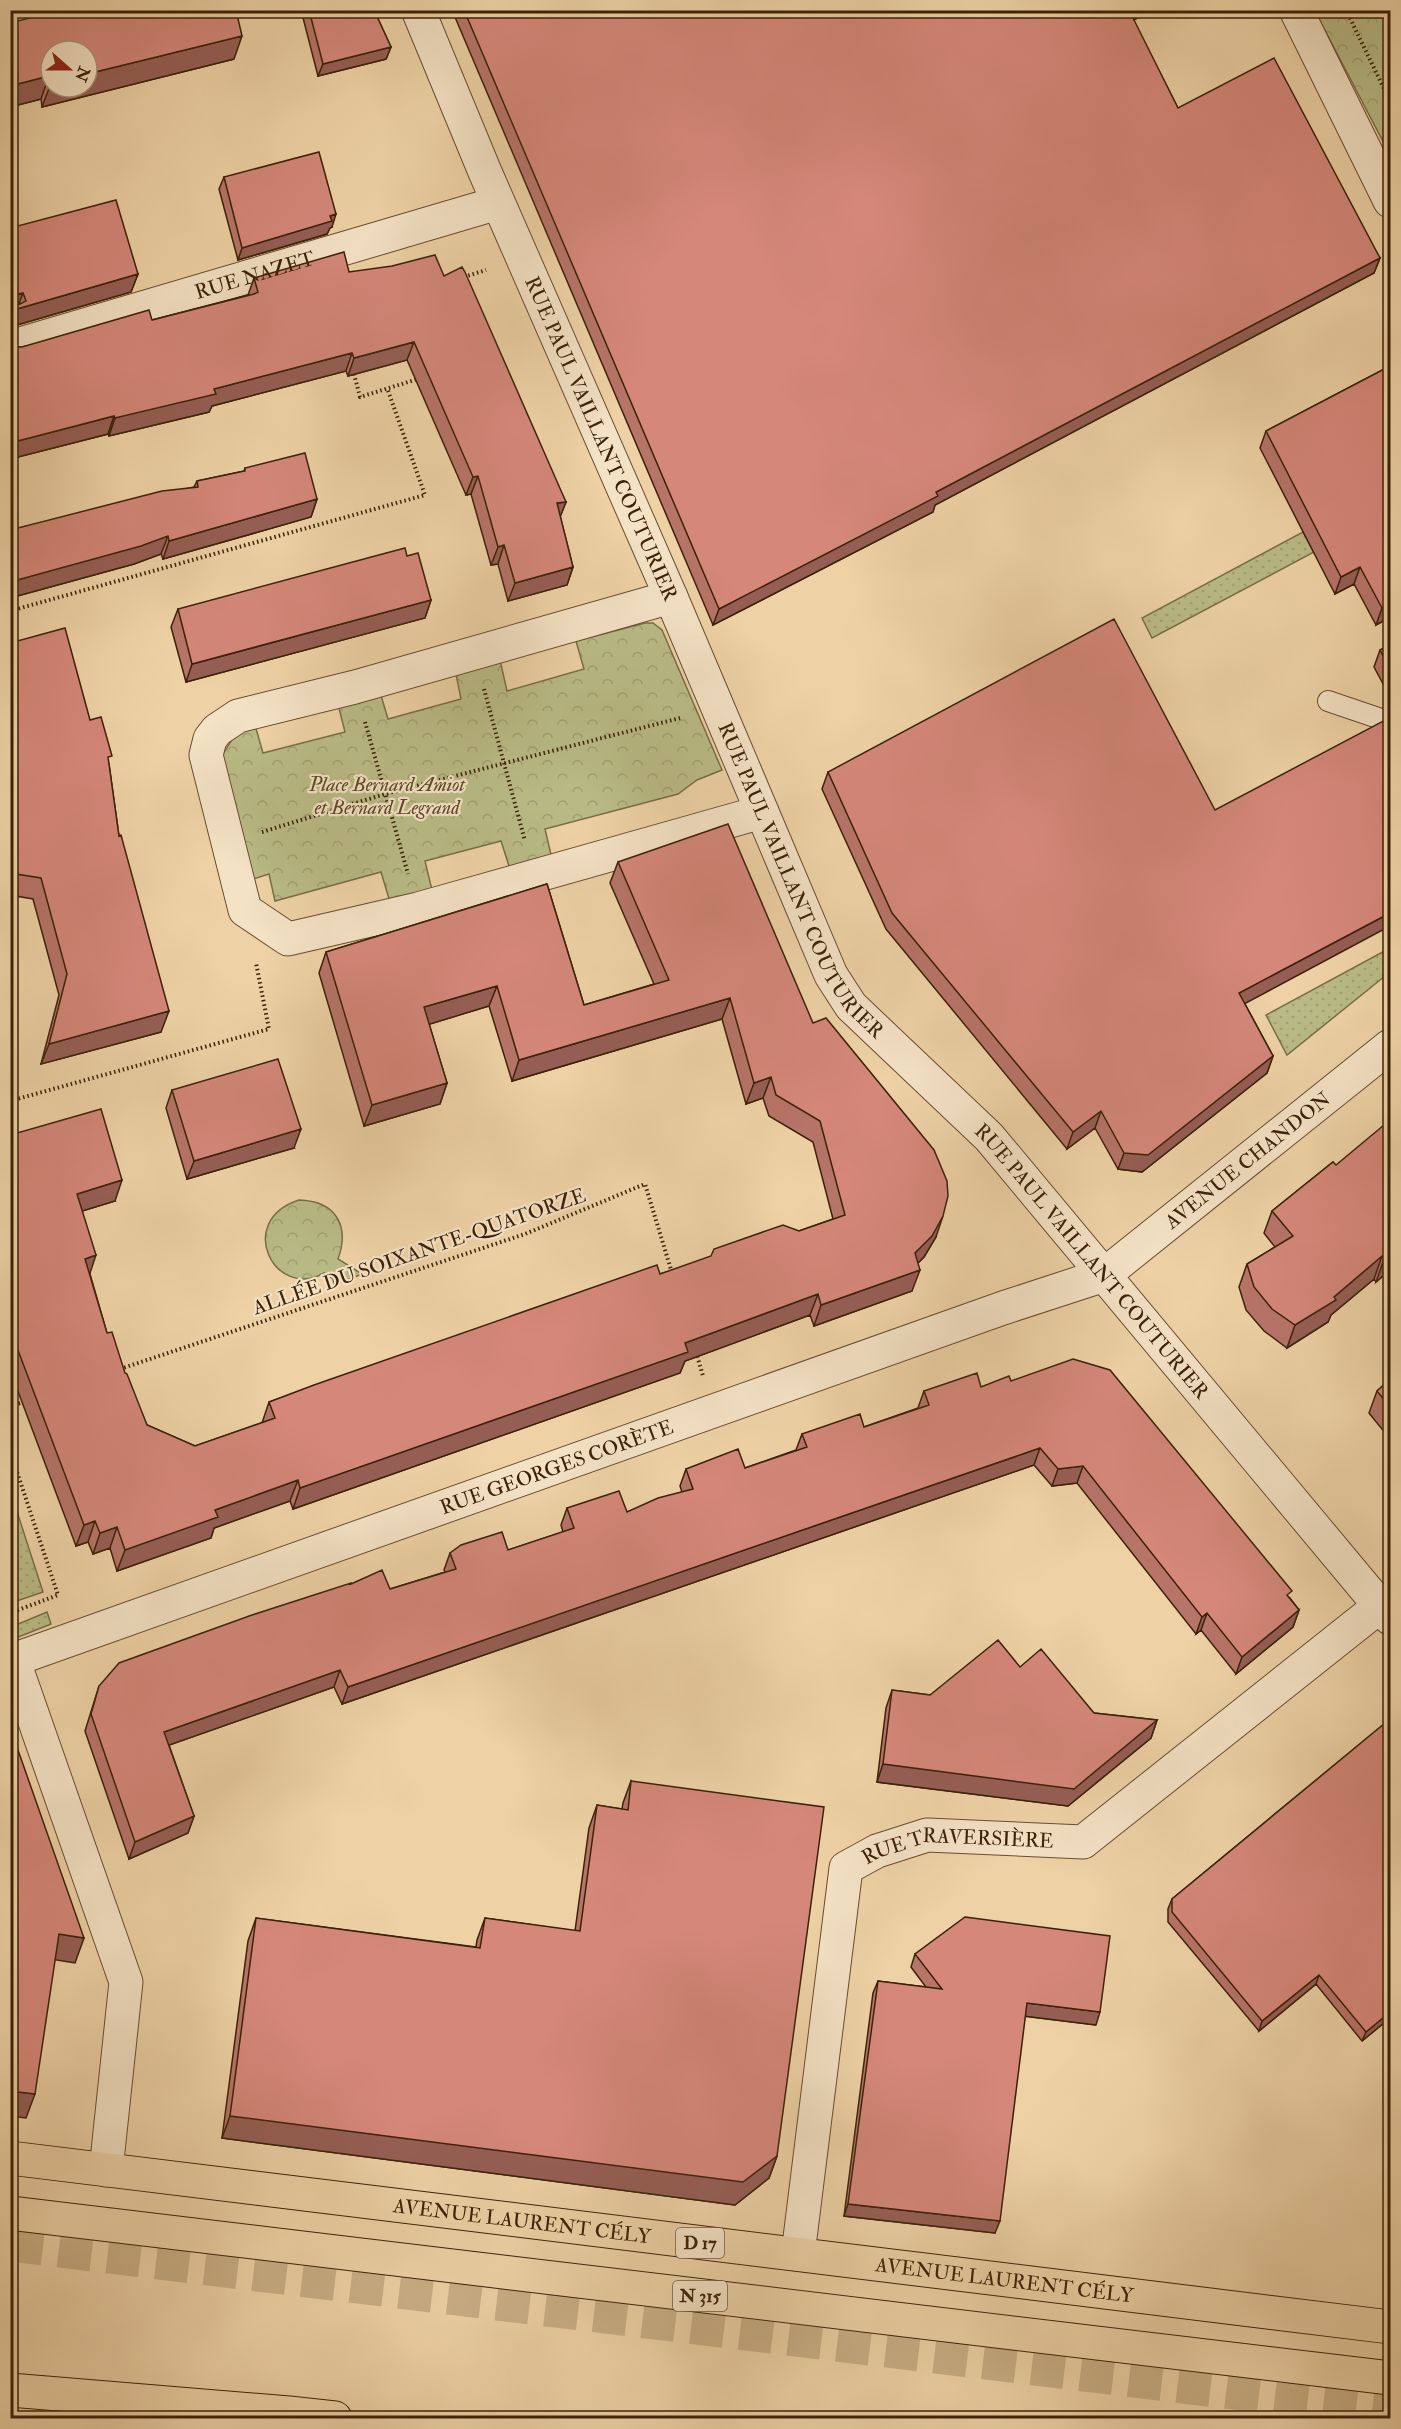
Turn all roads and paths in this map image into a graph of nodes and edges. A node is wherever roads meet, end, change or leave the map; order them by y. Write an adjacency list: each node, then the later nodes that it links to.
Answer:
1 (418, 10): 6 (street, RUE PAUL VAILLANT COUTURIER)
2 (1296, 10): 5 (street)
3 (1346, 10): 4 (path)
4 (1390, 101)
5 (1390, 201)
6 (498, 203): 9 (street, RUE NAZET); 13 (street, RUE PAUL VAILLANT COUTURIER)
7 (495, 268): 8 (path)
8 (456, 279)
9 (10, 347)
10 (354, 374): 12 (path)
11 (427, 376): 12 (path)
12 (387, 388): 14 (path)
13 (671, 597): 15 (street); 22 (street, RUE PAUL VAILLANT COUTURIER)
14 (10, 611)
15 (474, 653): 16 (street); 20 (path)
16 (354, 687): 21 (path); 23 (street)
17 (1328, 700): 19 (lane)
18 (681, 718): 20 (path)
19 (1390, 728)
20 (503, 762): 21 (path); 24 (path)
21 (385, 794): 23 (path); 25 (path)
22 (762, 812): 24 (street); 30 (street, RUE PAUL VAILLANT COUTURIER)
23 (227, 842): 26 (street)
24 (534, 876): 25 (street)
25 (418, 909): 26 (street)
26 (245, 910): 28 (path)
27 (1390, 1046): 30 (street, AVENUE CHANDON)
28 (10, 1101)
29 (672, 1275): 32 (path, ALLÉE DU SOIXANTE-QUATORZE)
30 (1104, 1275): 35 (street, RUE GEORGES CORÈTE); 37 (street, RUE PAUL VAILLANT COUTURIER)
31 (693, 1343): 35 (path)
32 (111, 1372)
33 (35, 1398): 34 (path)
34 (10, 1406)
35 (714, 1411): 39 (street, RUE GEORGES CORÈTE)
36 (10, 1451): 38 (path)
37 (1385, 1612): 43 (street, RUE TRAVERSIÈRE)
38 (10, 1613)
39 (12, 1660): 41 (street)
40 (10, 2158): 41 (main road, AVENUE LAURENT CÉLY / D 17)
41 (106, 2170): 43 (main road, AVENUE LAURENT CÉLY / D 17)
42 (10, 2213): 45 (main road, N 315)
43 (798, 2254): 44 (main road, AVENUE LAURENT CÉLY / D 17)
44 (1390, 2326)
45 (1390, 2378)
46 (10, 2390): 47 (main road)
47 (289, 2416): 48 (main road)
48 (335, 2418)

